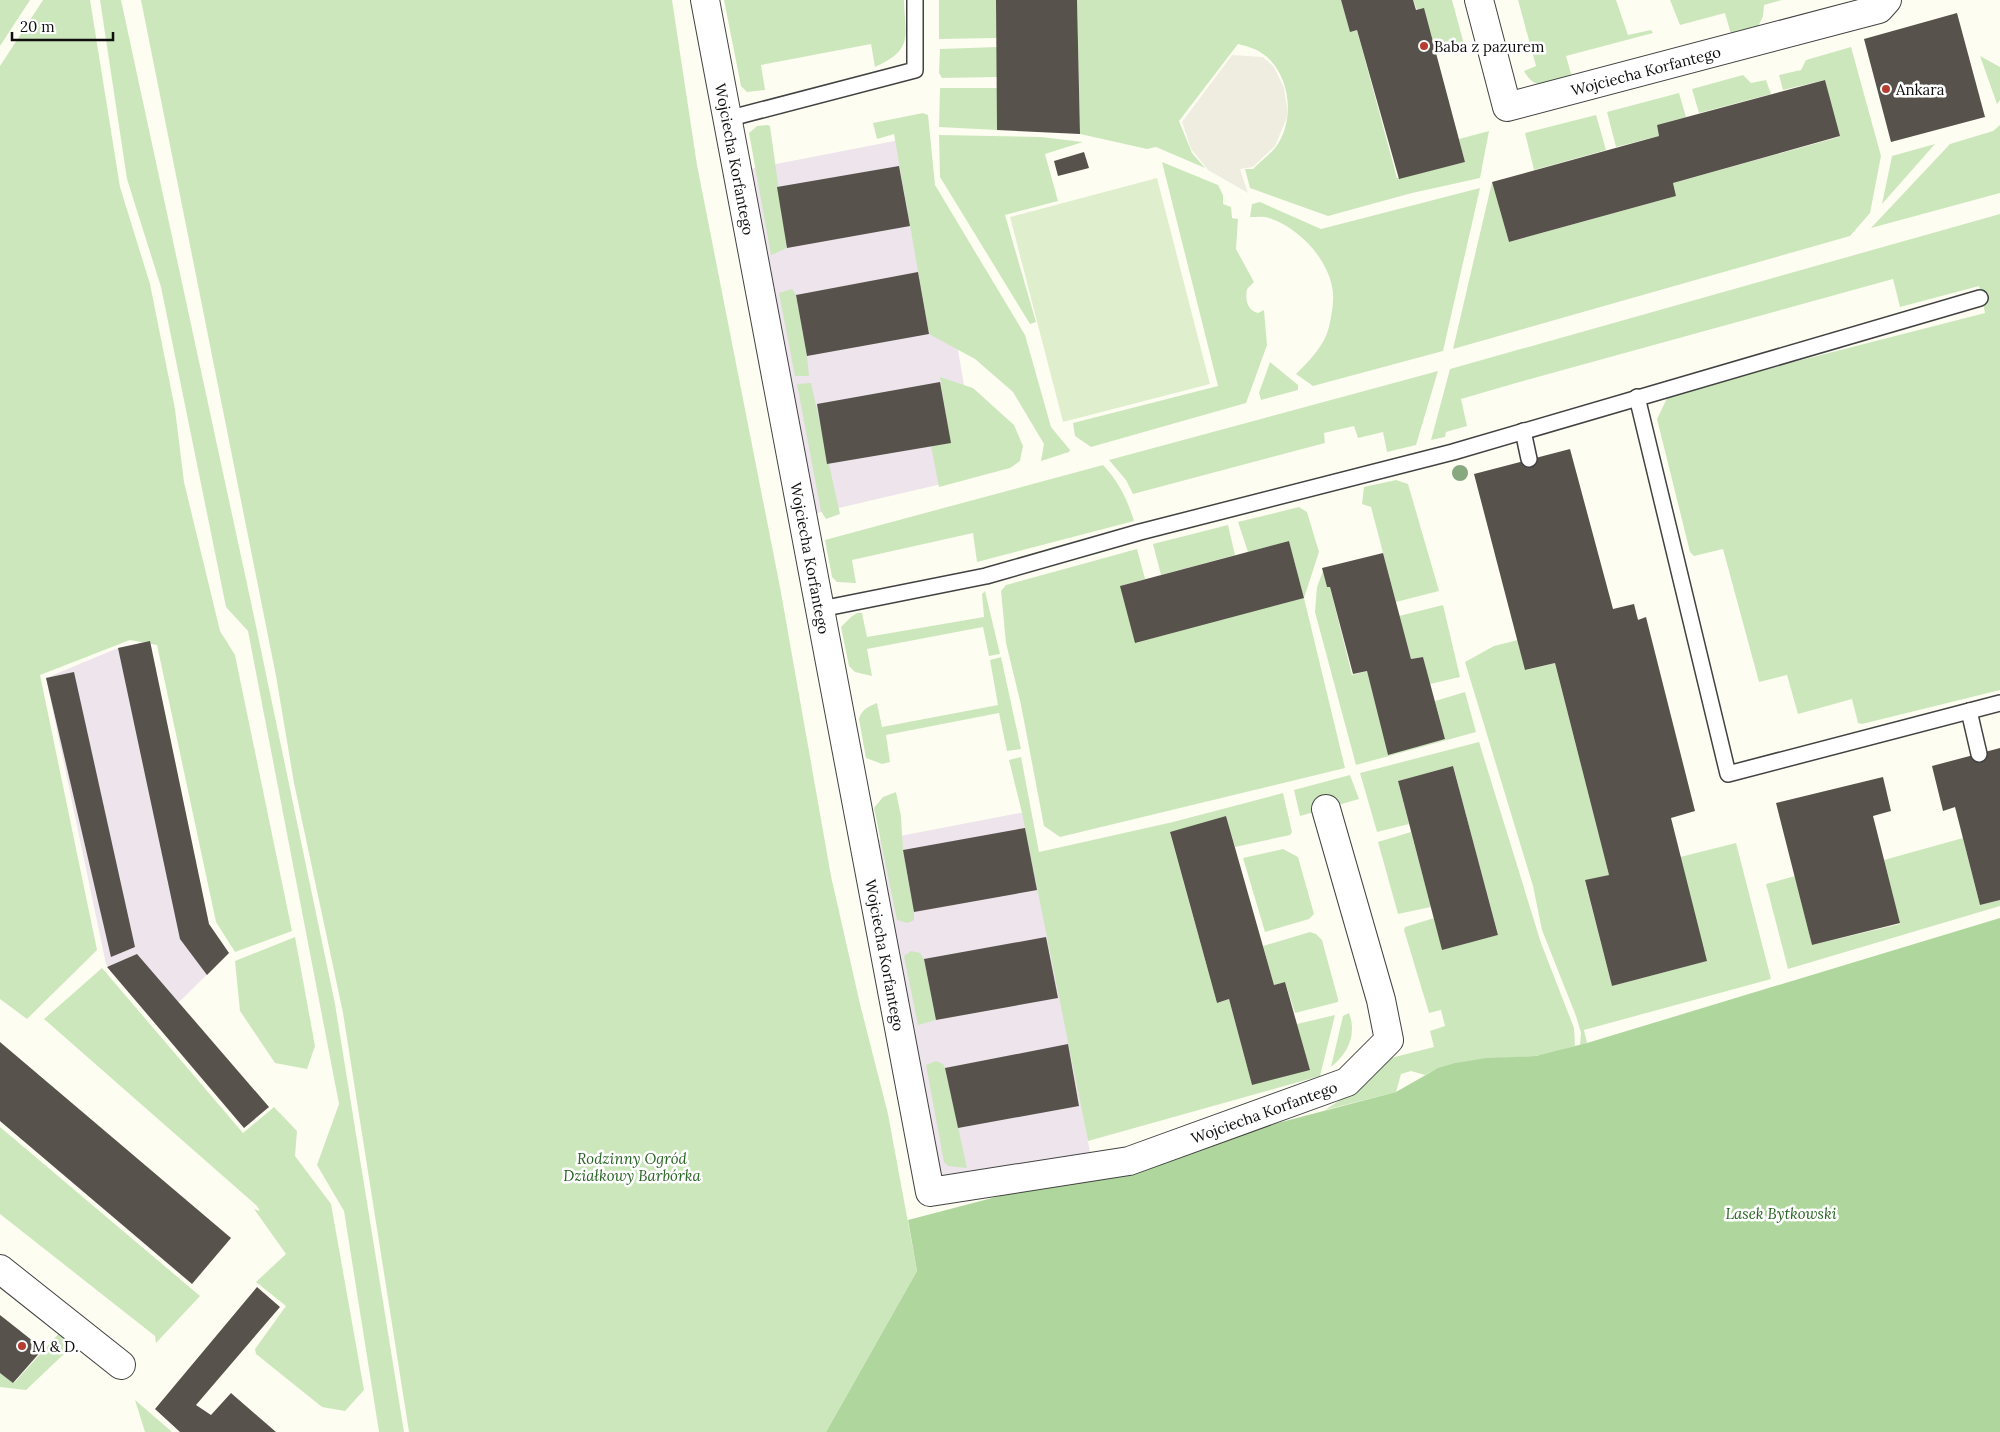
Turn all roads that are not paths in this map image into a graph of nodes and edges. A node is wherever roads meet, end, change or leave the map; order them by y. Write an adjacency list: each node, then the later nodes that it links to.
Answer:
1 (705, 0): 5 (street, Wojciecha Korfantego)
2 (915, 0): 5 (lane)
3 (1479, 0): 4 (street, Wojciecha Korfantego)
4 (1887, 0)
5 (727, 119): 10 (street, Wojciecha Korfantego)
6 (1980, 298): 7 (lane)
7 (1637, 397): 8 (lane); 12 (lane)
8 (1523, 431): 9 (lane); 10 (lane)
9 (1529, 459)
10 (821, 609): 14 (street, Wojciecha Korfantego)
11 (2000, 703): 12 (lane)
12 (1970, 711): 13 (lane)
13 (1979, 754)
14 (1326, 809)
15 (0, 1269): 16 (street)
16 (121, 1364)

